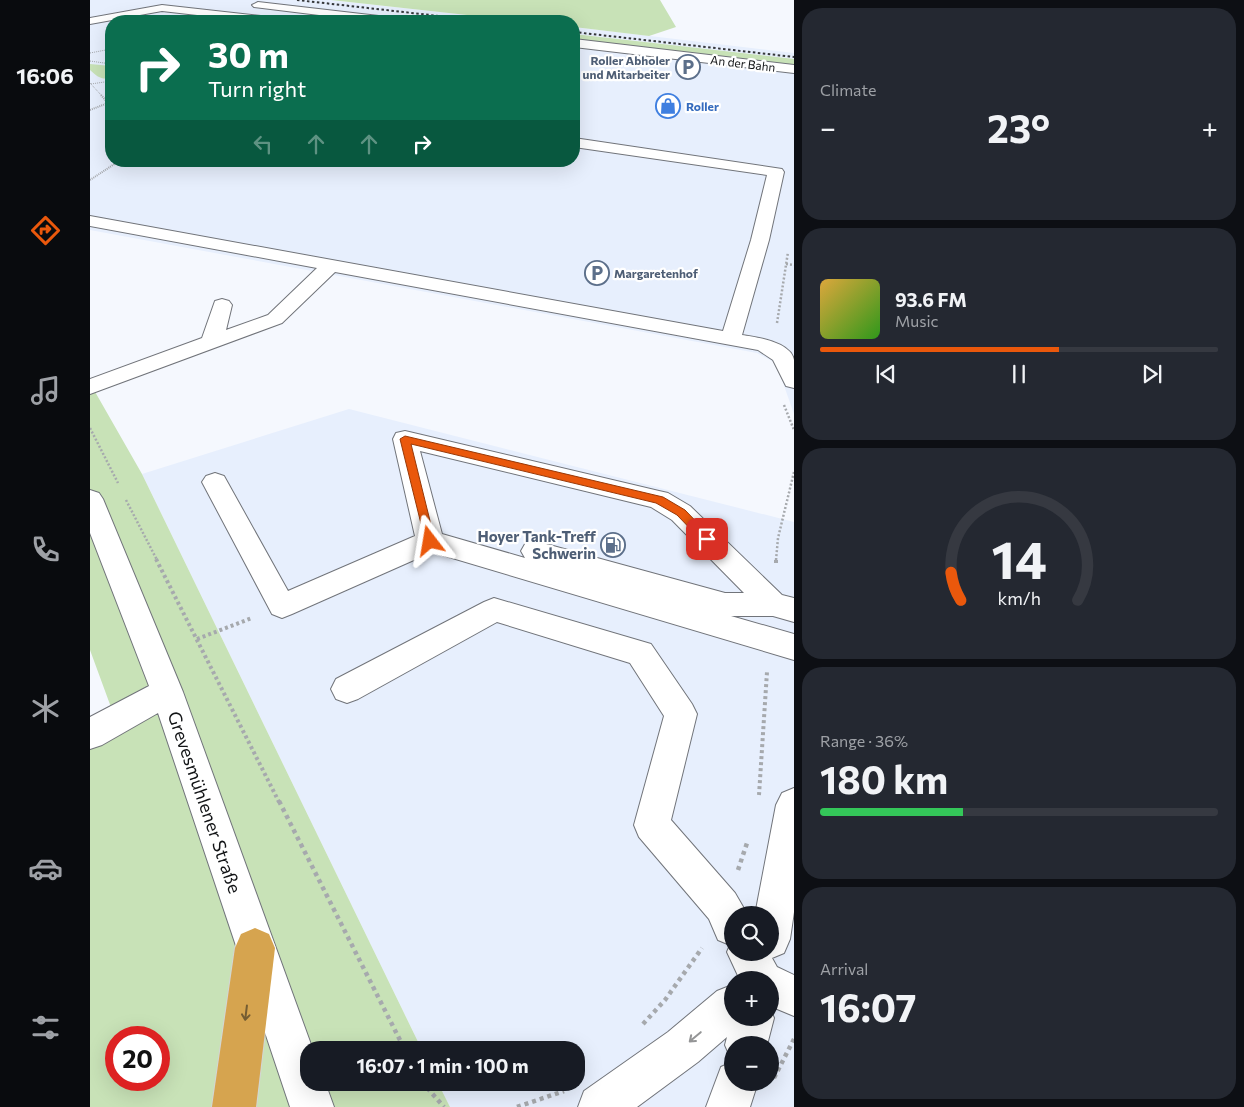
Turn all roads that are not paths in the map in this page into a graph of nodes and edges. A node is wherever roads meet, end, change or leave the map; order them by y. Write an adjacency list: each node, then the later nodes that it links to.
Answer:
1 (246, 3): 4 (street)
2 (123, 15): 3 (street)
3 (225, 15)
4 (346, 15)
5 (105, 18): 6 (street)
6 (90, 21)
7 (580, 44): 8 (street, An der Bahn)
8 (794, 70)
9 (580, 143): 13 (street)
10 (90, 221): 11 (street)
11 (330, 265): 13 (street); 14 (street)
12 (222, 305): 14 (street)
13 (731, 338): 15 (street)
14 (212, 342): 17 (street)
15 (788, 352): 16 (street)
16 (794, 381)
17 (90, 388)
18 (215, 482): 20 (street)
19 (90, 499): 25 (street, Grevesmühlener Straße)
20 (430, 541): 22 (street); 23 (street)
21 (535, 551): 22 (street)
22 (783, 607)
23 (794, 647)
24 (347, 689): 29 (street)
25 (167, 692): 26 (street); 30 (street, Grevesmühlener Straße)
26 (90, 734)
27 (794, 804): 28 (street)
28 (776, 906)
29 (724, 910)
30 (254, 948): 35 (highway, one-way to 35); 36 (street, Grevesmühlener Straße)
31 (779, 988): 32 (street)
32 (794, 996)
33 (724, 1013): 37 (street, one-way to 37)
34 (745, 1091): 38 (street)
35 (234, 1107)
36 (312, 1107)
37 (600, 1107)
38 (728, 1107)

